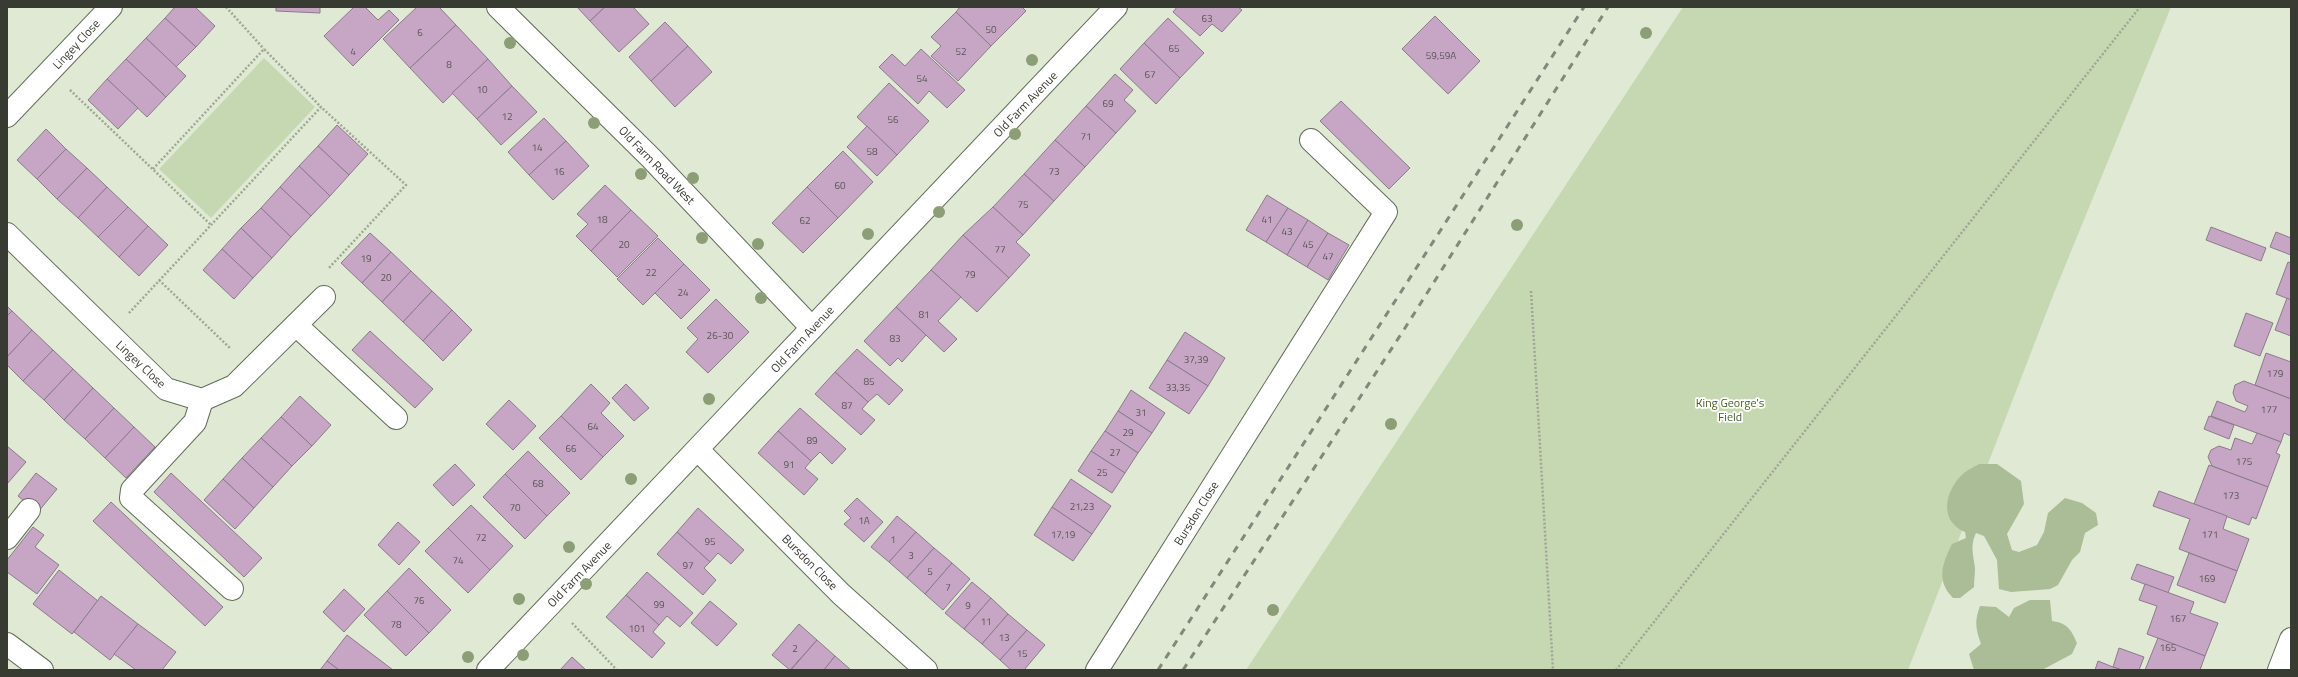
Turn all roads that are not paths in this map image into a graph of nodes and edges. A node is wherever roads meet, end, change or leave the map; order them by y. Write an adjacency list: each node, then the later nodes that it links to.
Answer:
1 (111, 7): 4 (street, Lingey Close)
2 (498, 7): 9 (street, Old Farm Road West)
3 (1116, 7): 9 (street, Old Farm Avenue)
4 (7, 116)
5 (1311, 140): 21 (street, Bursdon Close)
6 (7, 234): 10 (street, Lingey Close)
7 (324, 296): 8 (street)
8 (296, 325): 10 (street); 11 (street)
9 (812, 328): 12 (street, Old Farm Avenue)
10 (202, 400): 15 (street)
11 (396, 418)
12 (698, 450): 19 (street, Old Farm Avenue); 20 (street, Bursdon Close)
13 (29, 510): 14 (street)
14 (7, 538)
15 (232, 590)
16 (2291, 639): 22 (street)
17 (8, 647): 18 (street)
18 (42, 670)
19 (488, 670)
20 (926, 670)
21 (1097, 670)
22 (2279, 670)

